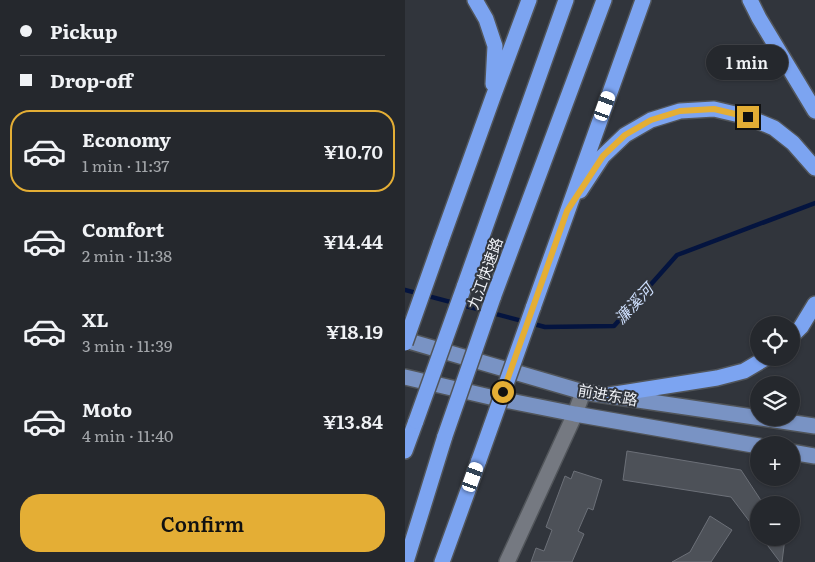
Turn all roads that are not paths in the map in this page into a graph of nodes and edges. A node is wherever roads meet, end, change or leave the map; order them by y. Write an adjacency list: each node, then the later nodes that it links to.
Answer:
1 (475, 0): 7 (highway)
2 (529, 0): 7 (highway)
3 (566, 0): 21 (highway, 九江快速路, bridge)
4 (604, 0): 24 (highway, 九江快速路, bridge)
5 (643, 0): 10 (highway)
6 (750, 0): 8 (highway)
7 (493, 96): 13 (highway, bridge)
8 (815, 111)
9 (815, 168): 10 (highway)
10 (567, 211): 25 (highway, bridge)
11 (815, 304): 12 (highway)
12 (800, 329)
13 (405, 341): 16 (main road, 前进东路)
14 (751, 366): 17 (highway)
15 (405, 377): 18 (main road, 前进东路)
16 (583, 392): 17 (main road, 前进东路); 18 (street)
17 (609, 395): 19 (main road, 前进东路)
18 (575, 414): 20 (main road, 前进东路); 26 (street)
19 (815, 426)
20 (750, 444)
21 (405, 451)
22 (800, 454): 23 (main road)
23 (815, 456)
24 (406, 562)
25 (442, 562)
26 (507, 562)

